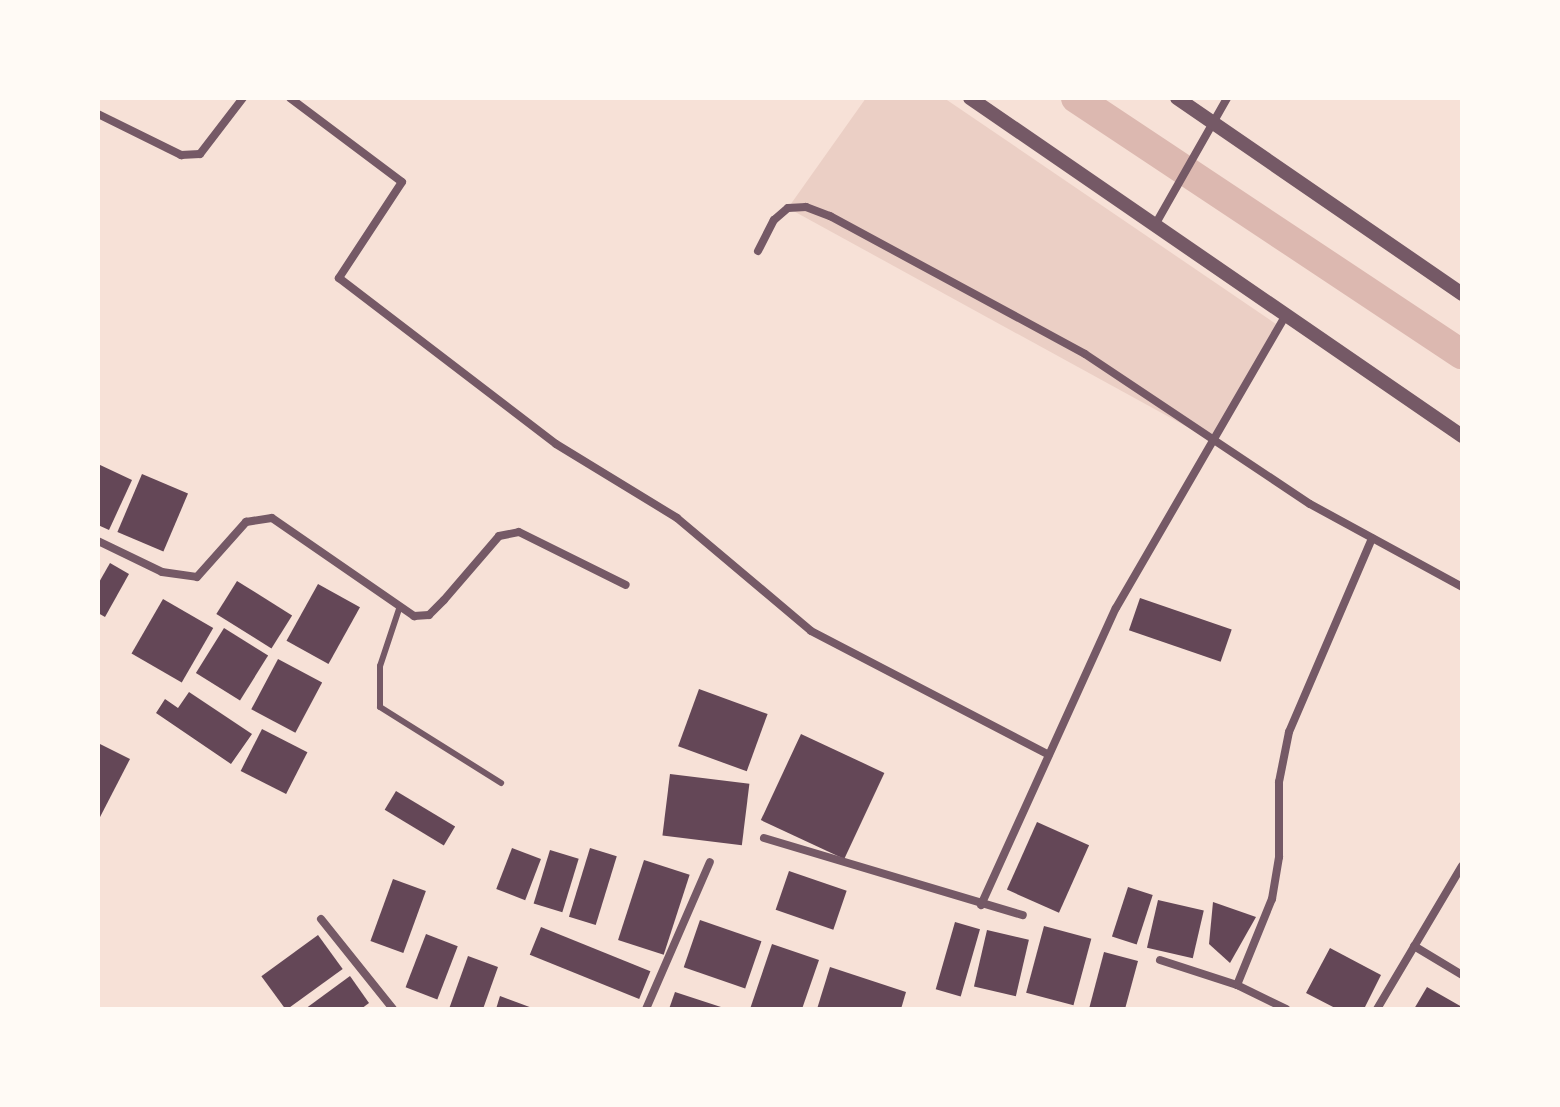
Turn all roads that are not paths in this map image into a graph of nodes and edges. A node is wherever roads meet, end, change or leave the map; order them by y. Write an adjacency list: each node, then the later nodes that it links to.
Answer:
1 (243, 98): 6 (street)
2 (290, 98): 19 (street)
3 (970, 98): 8 (street)
4 (1177, 98): 7 (street)
5 (1227, 98): 7 (street)
6 (98, 114)
7 (1214, 123): 8 (street); 10 (street)
8 (1155, 224): 11 (street)
9 (758, 251): 13 (street)
10 (1462, 294)
11 (1285, 317): 12 (street); 13 (street)
12 (1462, 436)
13 (1211, 440): 14 (street); 19 (street)
14 (1372, 538): 17 (street); 30 (street)
15 (98, 541): 18 (street)
16 (626, 585): 18 (street)
17 (1462, 587)
18 (399, 609): 20 (lane)
19 (1049, 755): 24 (street)
20 (501, 783)
21 (764, 838): 24 (street)
22 (710, 862): 32 (street)
23 (1462, 866): 27 (street)
24 (981, 905): 25 (street)
25 (1023, 915)
26 (321, 919): 31 (street)
27 (1414, 946): 29 (street); 34 (street)
28 (1160, 960): 30 (street)
29 (1462, 975)
30 (1237, 985): 33 (street)
31 (393, 1009)
32 (646, 1009)
33 (1286, 1009)
34 (1377, 1009)

